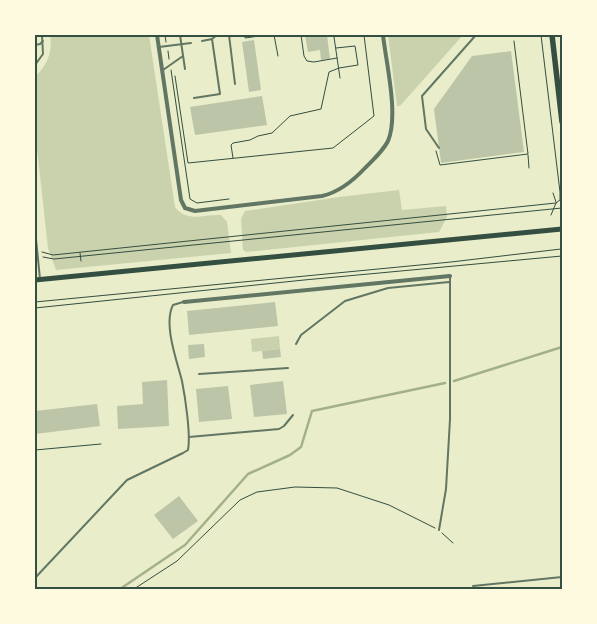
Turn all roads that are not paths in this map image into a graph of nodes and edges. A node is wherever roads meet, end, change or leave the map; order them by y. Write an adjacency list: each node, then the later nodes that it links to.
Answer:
1 (42, 35): 10 (lane)
2 (157, 35): 15 (street)
3 (180, 35): 13 (lane)
4 (217, 35): 9 (lane)
5 (228, 35): 20 (lane)
6 (383, 35): 19 (street)
7 (476, 35): 23 (lane)
8 (552, 35): 22 (main road)
9 (212, 39): 11 (lane); 21 (lane)
10 (43, 41): 14 (lane); 17 (lane)
11 (202, 41)
12 (192, 43): 13 (lane)
13 (182, 44): 15 (lane); 16 (lane)
14 (35, 45)
15 (159, 48): 19 (street)
16 (183, 56): 18 (lane); 19 (lane)
17 (35, 65)
18 (185, 69)
19 (162, 71)
20 (235, 84)
21 (194, 98)
22 (562, 122)
23 (439, 148)
24 (35, 229): 27 (lane)
25 (562, 229): 27 (main road)
26 (450, 276): 28 (lane); 29 (street)
27 (38, 280)
28 (449, 282): 30 (lane); 35 (lane)
29 (184, 302): 34 (lane)
30 (296, 344)
31 (288, 368): 32 (lane)
32 (199, 374)
33 (293, 415): 34 (lane)
34 (189, 437): 37 (lane)
35 (439, 530)
36 (562, 577): 38 (lane)
37 (35, 578)
38 (473, 586)

